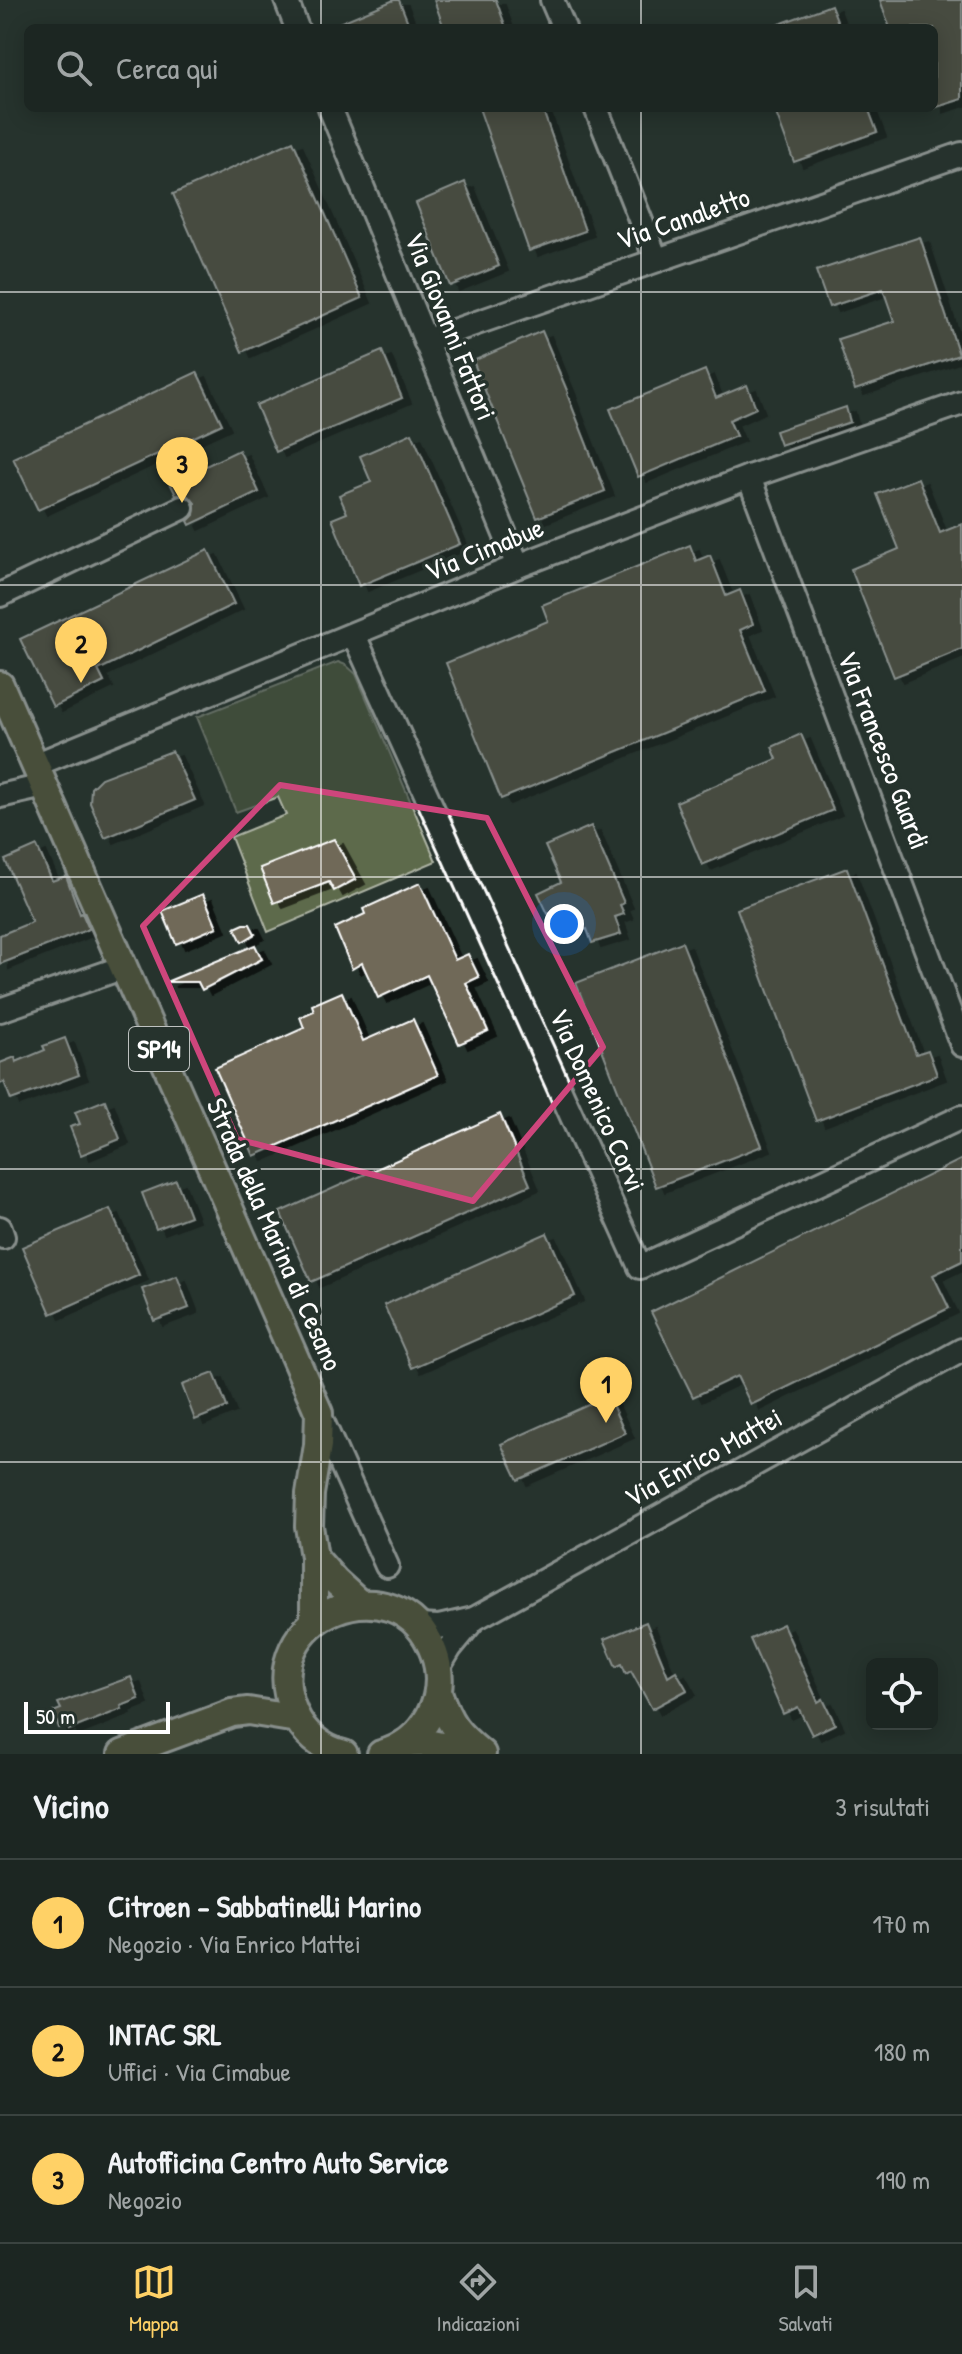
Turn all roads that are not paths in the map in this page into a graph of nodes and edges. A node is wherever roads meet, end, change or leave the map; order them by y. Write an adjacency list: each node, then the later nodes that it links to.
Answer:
1 (286, 0): 3 (street)
2 (552, 0): 4 (street)
3 (295, 24)
4 (562, 24)
5 (332, 112): 9 (street, Via Giovanni Fattori)
6 (598, 112): 8 (street)
7 (962, 154): 8 (street, Via Canaletto)
8 (656, 259): 9 (street, Via Canaletto)
9 (425, 341): 13 (street, Via Giovanni Fattori)
10 (962, 403): 11 (street, Via Cimabue)
11 (749, 477): 13 (street, Via Cimabue); 21 (street, Via Francesco Guardi)
12 (182, 508): 14 (street)
13 (518, 566): 15 (street, Via Cimabue)
14 (0, 595)
15 (354, 635): 17 (street, Via Cimabue); 22 (street, Via Domenico Corvi)
16 (0, 685): 17 (main road, Strada della Marina di Cesano / SP14)
17 (40, 775): 18 (street, Via Cimabue); 19 (main road, Strada della Marina di Cesano / SP14)
18 (0, 796)
19 (124, 967): 20 (street); 24 (main road, Strada della Marina di Cesano / SP14)
20 (0, 1010)
21 (962, 1045)
22 (962, 1117)
23 (962, 1350): 28 (street, Via Enrico Mattei)
24 (319, 1413): 25 (main road, Strada della Marina di Cesano / SP14); 26 (street)
25 (314, 1557): 27 (main road); 29 (main road, Strada della Marina di Cesano / SP14)
26 (387, 1566)
27 (359, 1603): 29 (main road); 30 (main road)
28 (474, 1619): 30 (street, Via Enrico Mattei); 32 (street, Via Enrico Mattei)
29 (314, 1621): 31 (main road)
30 (417, 1626): 32 (main road)
31 (286, 1680): 33 (main road); 34 (main road)
32 (438, 1680): 35 (main road); 38 (main road)
33 (248, 1711): 34 (main road); 36 (main road)
34 (297, 1719): 37 (main road)
35 (391, 1751): 38 (main road)
36 (122, 1754)
37 (344, 1754)
38 (480, 1754)

